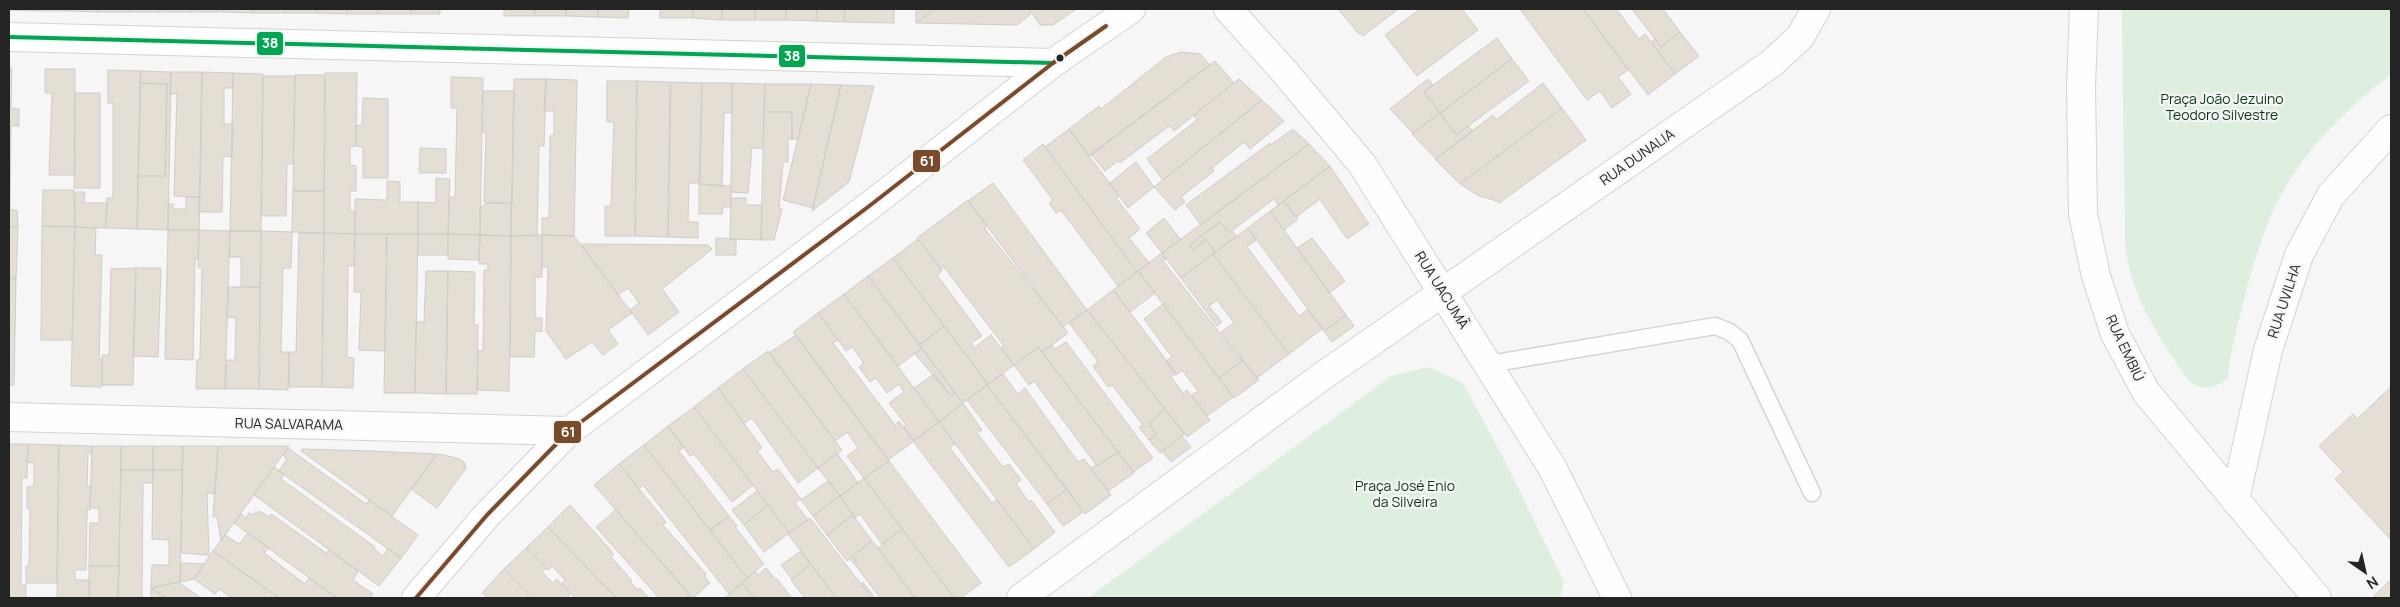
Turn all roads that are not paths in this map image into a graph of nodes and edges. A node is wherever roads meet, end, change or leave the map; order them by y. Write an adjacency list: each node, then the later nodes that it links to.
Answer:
1 (1131, 9): 6 (street)
2 (1228, 9): 8 (street, RUA UACUMÃ)
3 (1816, 9): 8 (street, RUA DUNALIA)
4 (2084, 9): 13 (street, RUA EMBIÚ)
5 (9, 37): 6 (street)
6 (1053, 63): 11 (street)
7 (2391, 130): 13 (street, RUA UVILHA)
8 (1443, 291): 9 (street, RUA UACUMÃ); 15 (street)
9 (1489, 364): 12 (lane); 16 (street, RUA UACUMÃ)
10 (9, 417): 11 (street, RUA SALVARAMA)
11 (569, 431): 14 (street)
12 (1812, 493)
13 (2234, 500): 17 (street, RUA EMBIÚ)
14 (416, 598)
15 (1021, 598)
16 (1617, 598)
17 (2317, 598)

